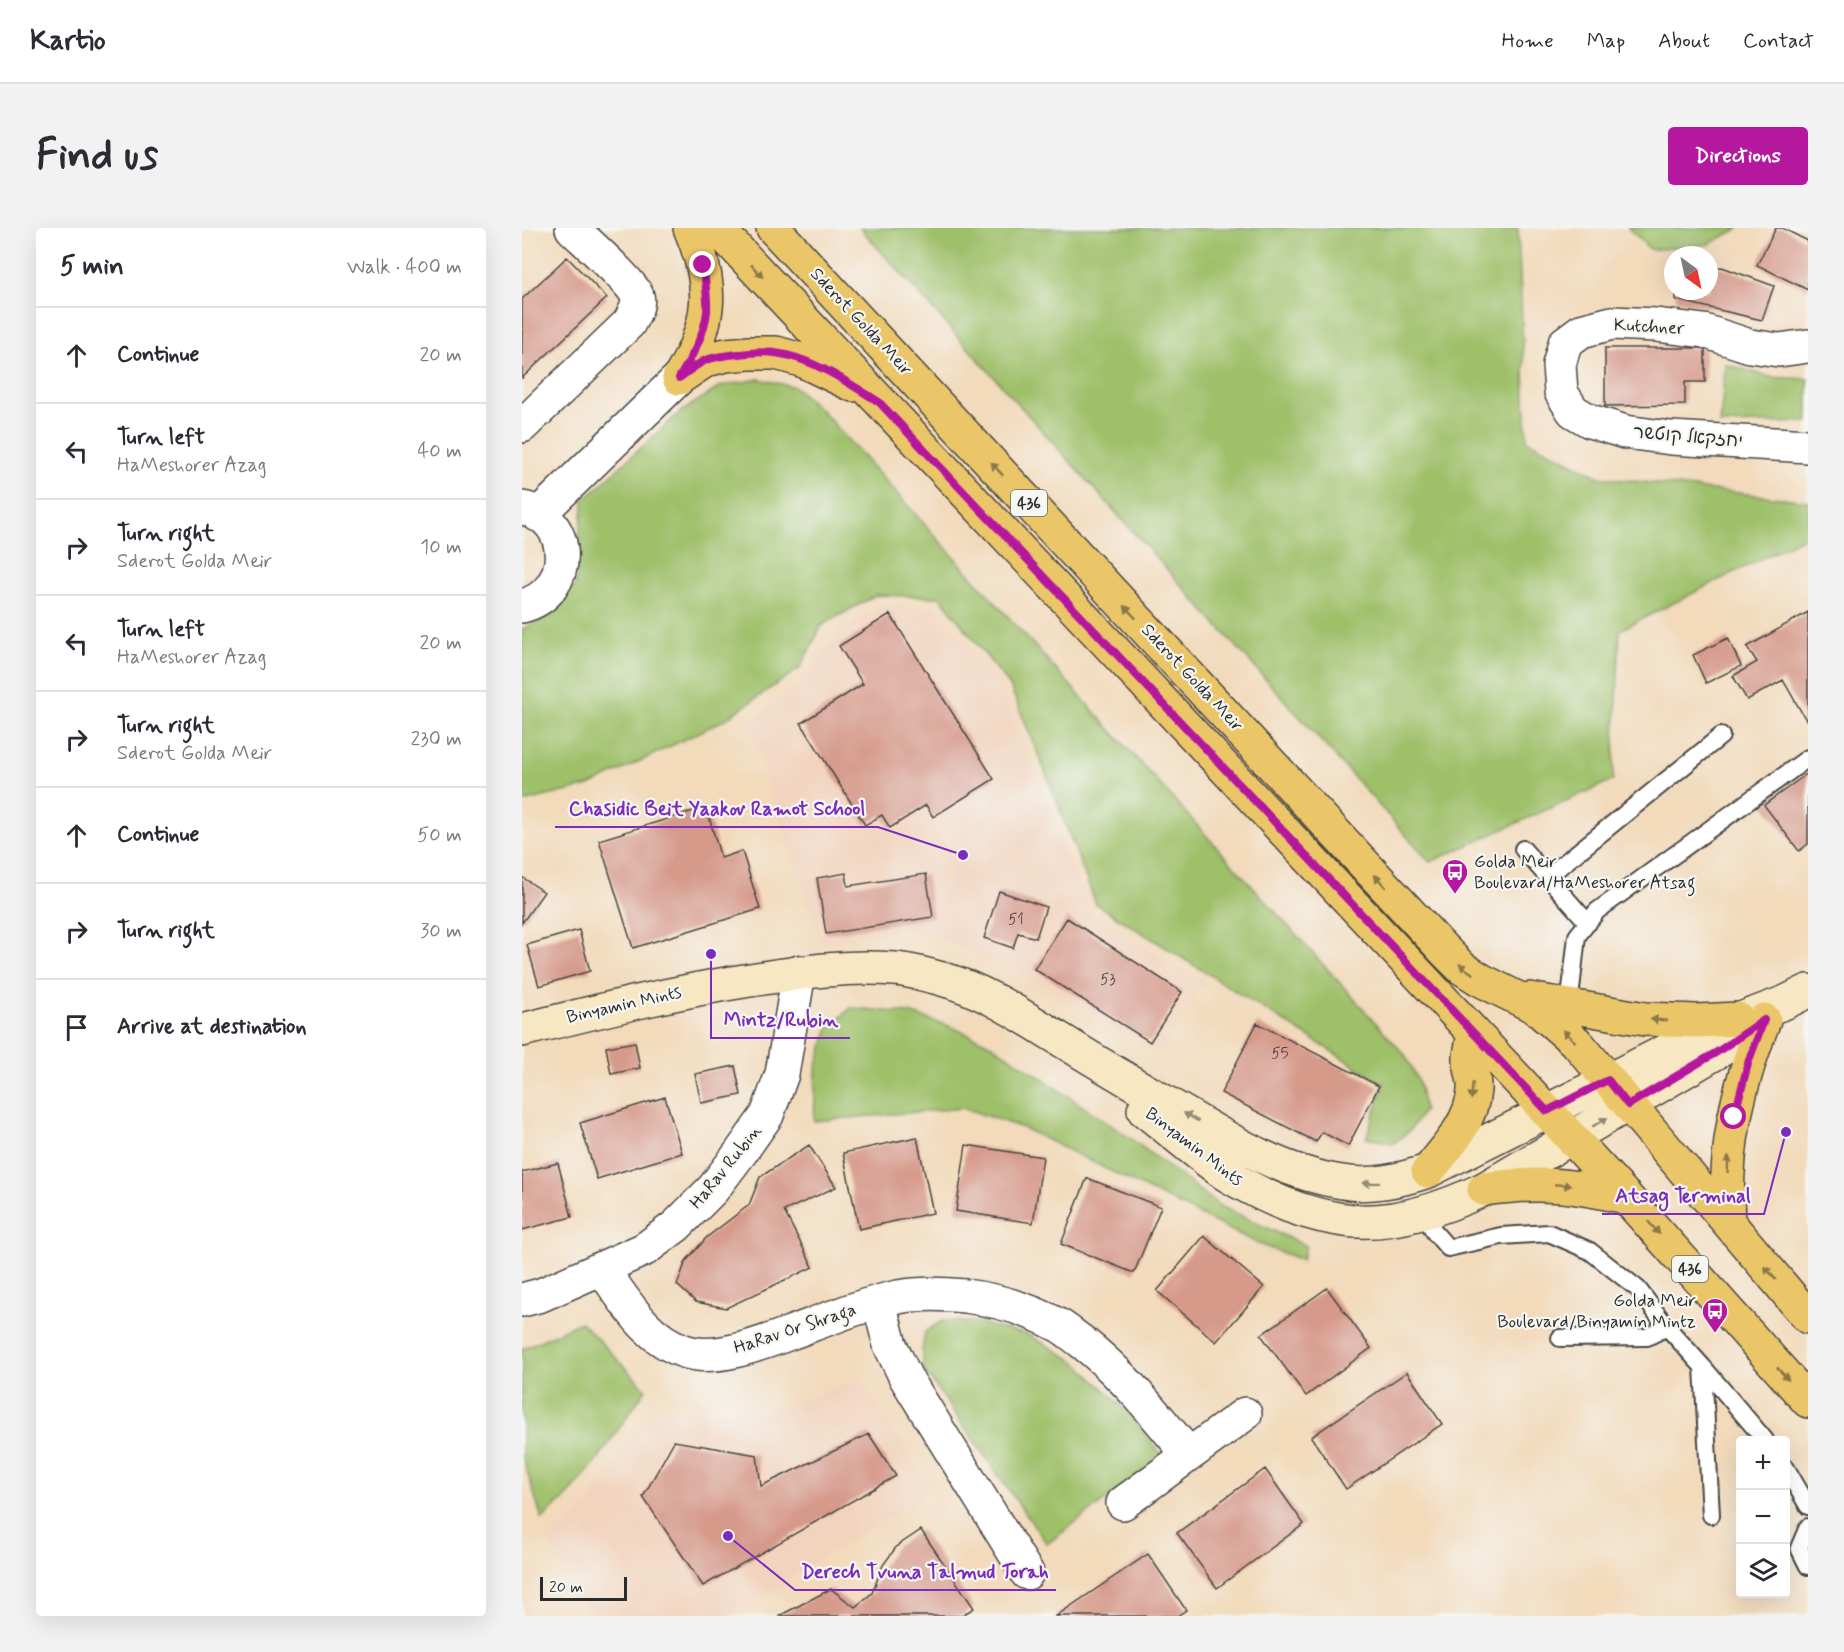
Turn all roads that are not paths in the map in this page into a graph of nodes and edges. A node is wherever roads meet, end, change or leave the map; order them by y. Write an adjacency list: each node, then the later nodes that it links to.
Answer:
1 (572, 228): 9 (street)
2 (690, 228): 6 (main road)
3 (717, 228): 7 (main road, 436, one-way to 7)
4 (773, 228): 19 (main road, Sderot Golda Meir / 436, one-way to 4)
5 (1808, 346): 8 (street, Kutchner)
6 (679, 378): 7 (main road); 11 (street)
7 (879, 402): 24 (main road, 436)
8 (1573, 411): 10 (street, יחזקאל קוטשר)
9 (522, 426)
10 (1808, 446)
11 (530, 512): 12 (street)
12 (522, 606)
13 (1721, 736): 16 (lane)
14 (1808, 758): 17 (lane)
15 (1523, 849): 16 (lane)
16 (1547, 878): 17 (lane)
17 (1588, 923): 20 (lane)
18 (799, 972): 22 (street, Binyamin Mints); 23 (street, Binyamin Mints); 34 (street, HaRav Rubin)
19 (1517, 997): 20 (main road); 25 (main road, Sderot Golda Meir / 436, one-way to 19)
20 (1569, 1007): 21 (main road, one-way to 20)
21 (1774, 1008): 25 (street, Binyamin Mints); 26 (street, Binyamin Mints); 33 (main road, one-way to 21)
22 (1037, 1025): 29 (street, Binyamin Mints, one-way to 22); 32 (street, Binyamin Mints)
23 (522, 1029)
24 (1474, 1034): 27 (main road, 436); 29 (main road, one-way to 29)
25 (1608, 1080): 26 (main road, Sderot Golda Meir / 436); 27 (street, Binyamin Mints)
26 (1628, 1105): 28 (street, Binyamin Mints, one-way to 26); 33 (main road, 436)
27 (1547, 1111): 28 (main road, 436); 29 (street, Binyamin Mints)
28 (1571, 1139): 30 (street, Binyamin Mints); 31 (main road, 436)
29 (1428, 1171)
30 (1484, 1189): 31 (main road, one-way to 31); 32 (street, Binyamin Mints)
31 (1626, 1197): 41 (main road, 436, one-way to 41)
32 (1424, 1212): 38 (lane)
33 (1728, 1222): 37 (main road, 436, one-way to 33)
34 (602, 1269): 35 (street, HaRav Rubin); 36 (street, HaRav Or Shraga)
35 (522, 1300)
36 (879, 1303): 44 (street, HaRav Or Shraga); 51 (street, HaRav Or Shraga)
37 (1808, 1317)
38 (1667, 1327): 39 (lane); 40 (lane)
39 (1560, 1338)
40 (1702, 1367): 43 (lane); 48 (lane)
41 (1808, 1401)
42 (1245, 1414): 44 (street)
43 (1762, 1436)
44 (1188, 1454): 46 (street)
45 (1790, 1476): 47 (lane)
46 (1123, 1503)
47 (1808, 1506)
48 (1711, 1515)
49 (1808, 1527): 50 (lane)
50 (1808, 1566)
51 (1027, 1573)

